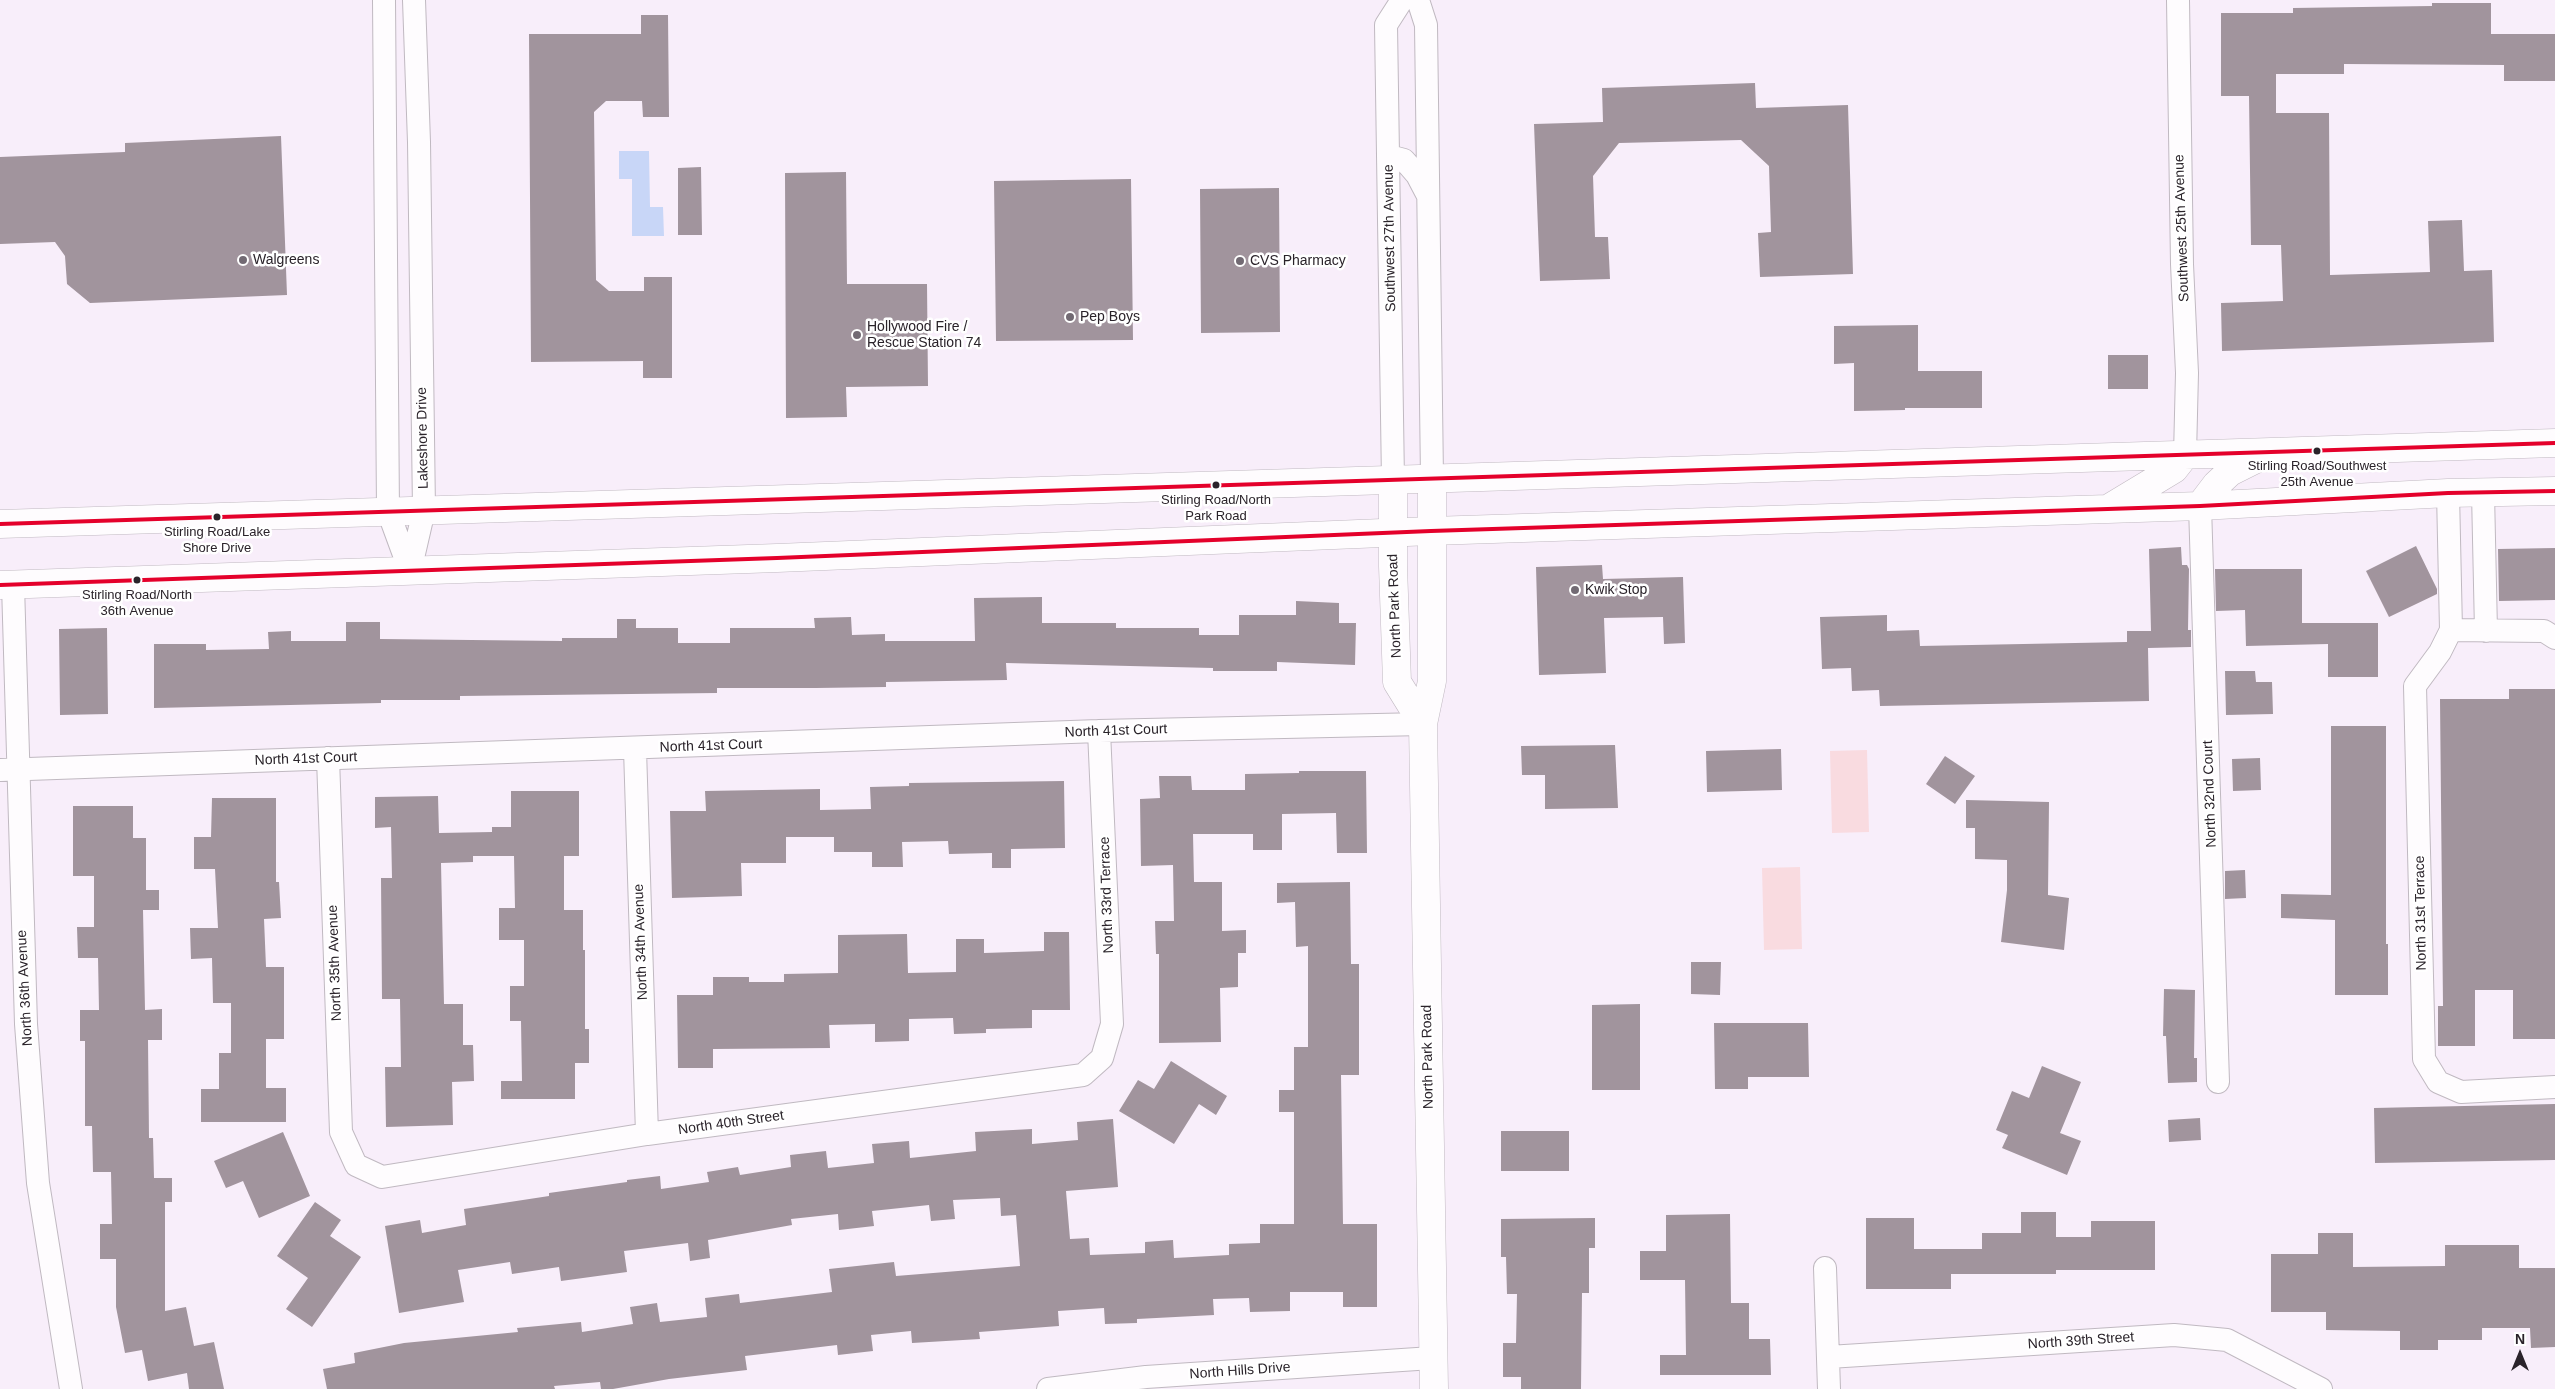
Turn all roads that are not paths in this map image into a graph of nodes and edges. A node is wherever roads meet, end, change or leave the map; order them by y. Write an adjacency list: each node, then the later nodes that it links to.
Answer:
1 (384, 0): 7 (street)
2 (414, 0): 6 (street, Lakeshore Drive)
3 (1402, 0): 8 (street, Southwest 27th Avenue)
4 (1418, 0): 9 (street)
5 (2178, 0): 12 (street, Southwest 25th Avenue)
6 (418, 114): 7 (street); 20 (street, Lakeshore Drive)
7 (384, 115): 21 (street)
8 (1388, 156): 9 (street); 14 (street, Southwest 27th Avenue)
9 (1429, 197): 13 (street)
10 (2555, 443): 11 (main road)
11 (2268, 453): 12 (main road); 18 (main road)
12 (2185, 456): 13 (main road); 19 (main road)
13 (1432, 478): 14 (main road); 23 (main road, North Park Road)
14 (1393, 480): 20 (main road); 24 (main road, North Park Road)
15 (2555, 491): 16 (main road)
16 (2483, 493): 17 (main road); 28 (street)
17 (2448, 494): 18 (main road); 27 (street, North 31st Terrace)
18 (2200, 506): 19 (main road); 36 (street, North 32nd Court)
19 (2107, 509): 23 (main road)
20 (424, 510): 21 (main road); 25 (street, Lakeshore Drive)
21 (388, 511): 22 (main road); 25 (street)
22 (2, 529)
23 (1431, 531): 24 (main road); 30 (main road, North Park Road)
24 (1393, 533): 25 (main road); 30 (main road, North Park Road)
25 (410, 571): 26 (main road)
26 (6, 585): 34 (street, North 36th Avenue)
27 (2451, 630): 28 (street); 37 (street, North 31st Terrace)
28 (2486, 631): 29 (street)
29 (2555, 638)
30 (1422, 724): 31 (street, North 41st Court); 42 (main road, North Park Road)
31 (1099, 731): 32 (street, North 41st Court); 35 (street, North 33rd Terrace)
32 (635, 749): 33 (street, North 41st Court); 38 (street, North 34th Avenue)
33 (328, 758): 34 (street, North 41st Court); 39 (street, North 35th Avenue)
34 (9, 769): 43 (street, North 36th Avenue)
35 (1102, 1058): 38 (street, North 40th Street)
36 (2218, 1082)
37 (2555, 1087)
38 (647, 1134): 39 (street, North 40th Street)
39 (356, 1166)
40 (1825, 1268): 41 (street)
41 (1829, 1357): 46 (street); 47 (street, North 39th Street)
42 (1432, 1358): 44 (street, North Hills Drive); 45 (main road, North Park Road)
43 (71, 1389)
44 (1048, 1389)
45 (1434, 1389)
46 (1830, 1389)
47 (2321, 1389)

